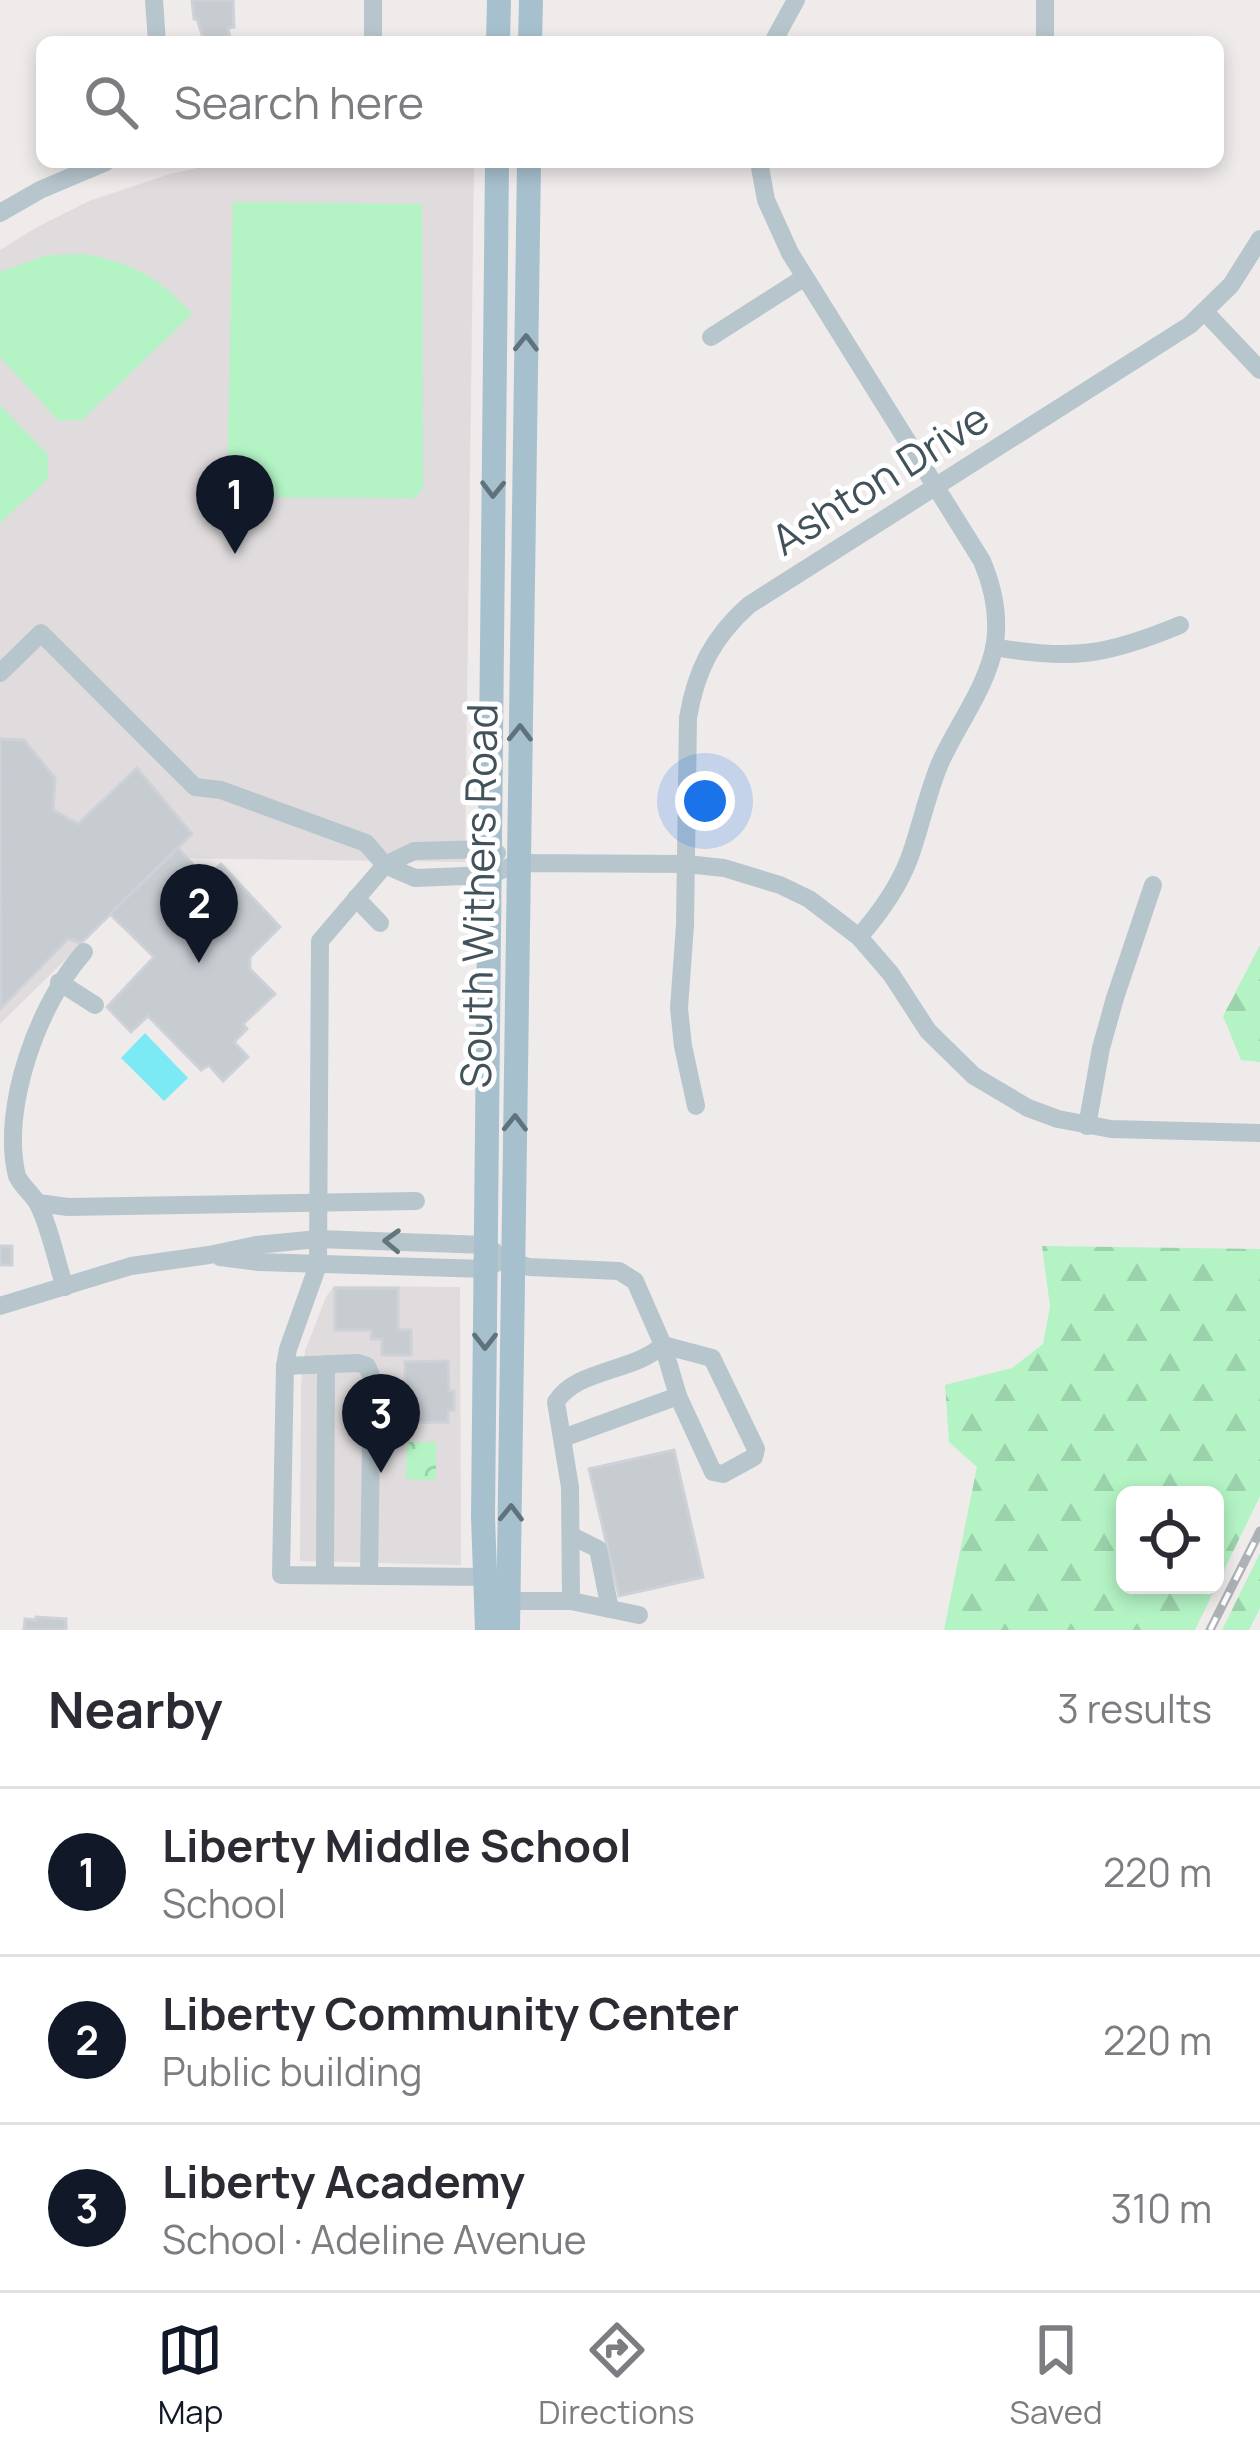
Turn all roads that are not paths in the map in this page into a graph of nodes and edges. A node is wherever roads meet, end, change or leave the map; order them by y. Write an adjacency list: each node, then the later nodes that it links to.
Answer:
1 (154, 0): 7 (street)
2 (373, 0): 8 (street)
3 (499, 0): 9 (main road)
4 (531, 0): 10 (main road)
5 (796, 0): 11 (street)
6 (1045, 0): 12 (street)
7 (157, 36)
8 (373, 36)
9 (498, 36)
10 (530, 36)
11 (776, 36)
12 (1045, 36)
13 (92, 168): 17 (street)
14 (496, 168): 27 (main road, South Withers Road, one-way to 27)
15 (529, 168): 28 (main road, South Withers Road, one-way to 15)
16 (759, 168): 19 (street)
17 (0, 213)
18 (1260, 238): 20 (street, Ashton Drive)
19 (805, 278): 21 (street); 23 (street)
20 (1205, 312): 22 (street); 23 (street, Ashton Drive)
21 (710, 337)
22 (1260, 370)
23 (936, 487): 25 (street); 29 (street, Ashton Drive)
24 (1180, 625): 25 (street)
25 (994, 647): 35 (street)
26 (2, 667): 30 (street)
27 (490, 849): 28 (street); 30 (street); 31 (main road, South Withers Road)
28 (518, 863): 29 (street); 31 (street); 48 (main road, South Withers Road, one-way to 28)
29 (686, 864): 35 (street); 40 (street, Ashton Drive)
30 (385, 865): 31 (street); 33 (street)
31 (490, 875): 48 (main road, South Withers Road)
32 (1153, 884): 41 (street)
33 (356, 898): 34 (street); 45 (street)
34 (380, 923)
35 (860, 937): 41 (street)
36 (84, 952): 37 (street)
37 (59, 982): 38 (street); 39 (street)
38 (95, 1004)
39 (10, 1065): 44 (street)
40 (696, 1106)
41 (1087, 1126): 42 (street)
42 (1260, 1133)
43 (416, 1201): 45 (street)
44 (38, 1203): 45 (street); 50 (street)
45 (320, 1203): 46 (street)
46 (318, 1239): 47 (street); 48 (street, one-way to 46); 49 (street)
47 (209, 1255): 49 (street); 50 (street)
48 (497, 1259): 49 (street); 52 (street); 60 (main road, South Withers Road, one-way to 60); 61 (main road, South Withers Road, one-way to 48)
49 (318, 1265): 54 (street)
50 (64, 1287): 51 (street)
51 (0, 1306)
52 (662, 1345): 55 (street); 55 (street); 56 (street)
53 (326, 1364): 54 (street); 58 (street); 59 (street)
54 (286, 1366): 58 (street)
55 (678, 1396): 56 (street)
56 (563, 1438): 57 (street)
57 (572, 1536): 62 (street); 63 (street)
58 (325, 1575): 59 (street)
59 (369, 1576): 60 (street)
60 (485, 1577): 65 (main road, South Withers Road)
61 (509, 1600): 62 (street); 66 (main road, South Withers Road)
62 (571, 1601): 63 (street)
63 (610, 1609): 64 (street)
64 (639, 1615)
65 (487, 1630)
66 (508, 1630)

